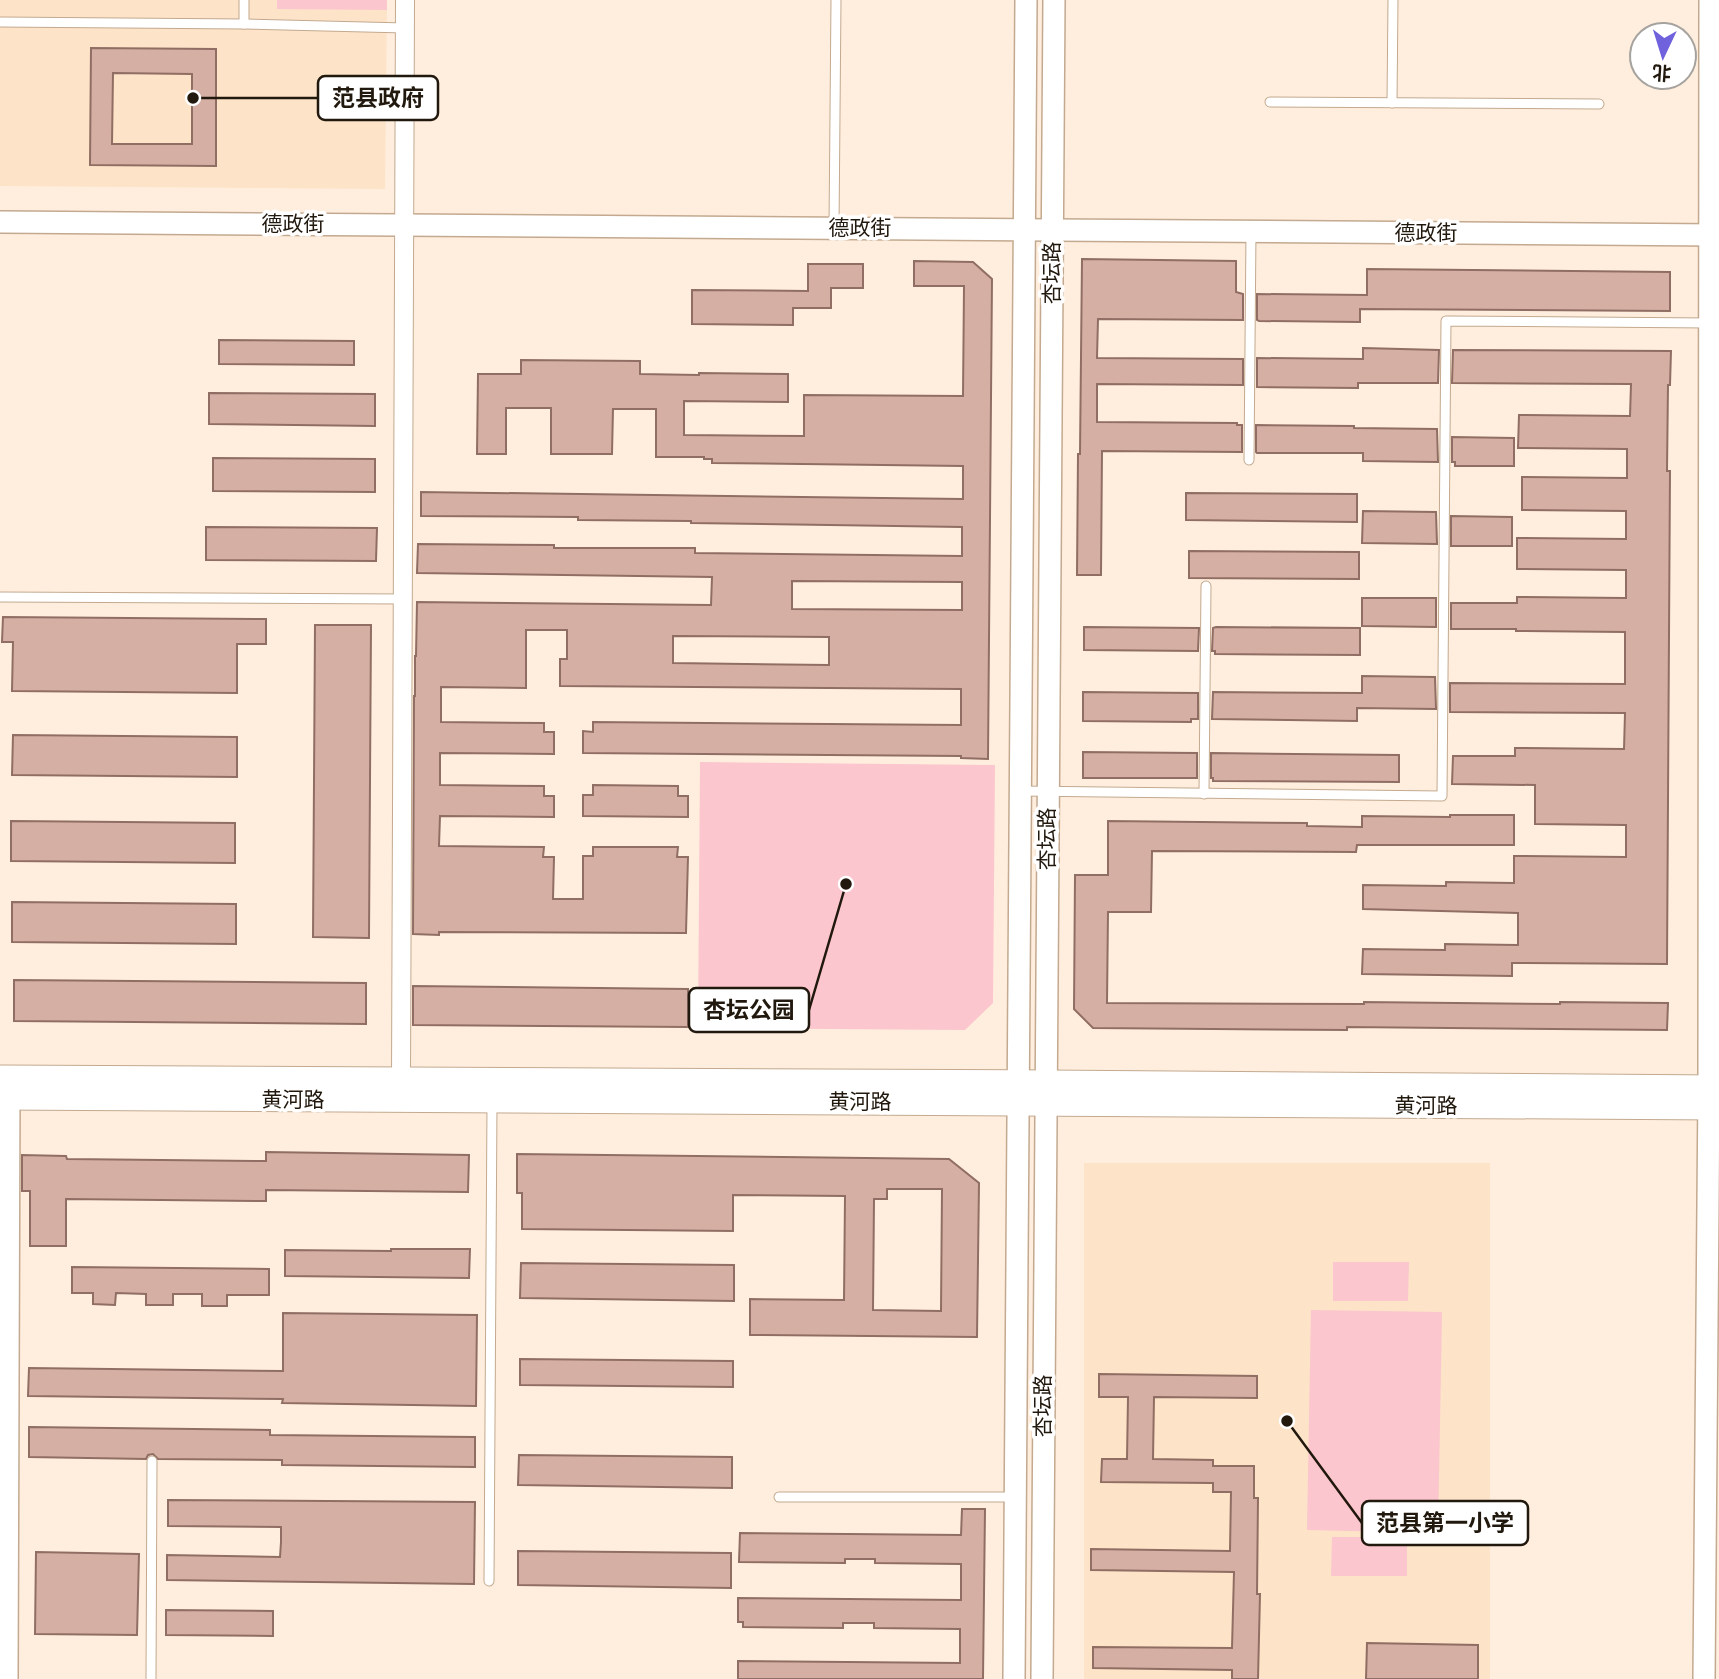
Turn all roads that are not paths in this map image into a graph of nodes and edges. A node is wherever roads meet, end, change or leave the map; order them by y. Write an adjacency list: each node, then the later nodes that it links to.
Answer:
1 (244, 0): 9 (lane)
2 (405, 0): 10 (street)
3 (836, 0): 16 (lane)
4 (1026, 0): 17 (street, 杏坛路)
5 (1054, 0): 18 (street, 杏坛路)
6 (1393, 0): 12 (lane)
7 (1710, 0): 20 (street)
8 (0, 22): 9 (lane)
9 (244, 24): 10 (lane)
10 (405, 28): 15 (street)
11 (1270, 102): 12 (lane)
12 (1392, 103): 13 (lane)
13 (1599, 104)
14 (0, 222): 15 (street, 德政街)
15 (404, 225): 16 (street, 德政街); 25 (street)
16 (834, 228): 17 (street, 德政街)
17 (1024, 229): 18 (street, 德政街); 26 (street, 杏坛路)
18 (1052, 229): 19 (street, 德政街); 27 (street, 杏坛路)
19 (1251, 231): 20 (street, 德政街); 22 (lane)
20 (1714, 235): 21 (street)
21 (1709, 323): 28 (lane); 33 (street)
22 (1249, 460)
23 (1206, 586): 28 (lane)
24 (0, 597): 25 (lane)
25 (403, 600): 29 (street)
26 (1019, 791): 27 (lane); 31 (street, 杏坛路)
27 (1047, 792): 28 (lane); 32 (street, 杏坛路)
28 (1204, 794)
29 (401, 1080): 30 (main road, 黄河路); 31 (main road, 黄河路)
30 (5, 1088): 34 (main road, 黄河路); 35 (street)
31 (1017, 1092): 32 (main road, 黄河路); 34 (main road, 黄河路); 38 (street, 杏坛路)
32 (1045, 1093): 33 (main road, 黄河路); 44 (street, 杏坛路)
33 (1714, 1098): 45 (street)
34 (492, 1101): 39 (lane)
35 (4, 1261): 40 (street)
36 (152, 1461): 42 (lane)
37 (779, 1497): 38 (lane)
38 (1014, 1497): 43 (street, 杏坛路)
39 (489, 1581)
40 (4, 1653): 41 (street)
41 (7, 1679)
42 (150, 1679)
43 (1014, 1679)
44 (1042, 1679)
45 (1704, 1679)

